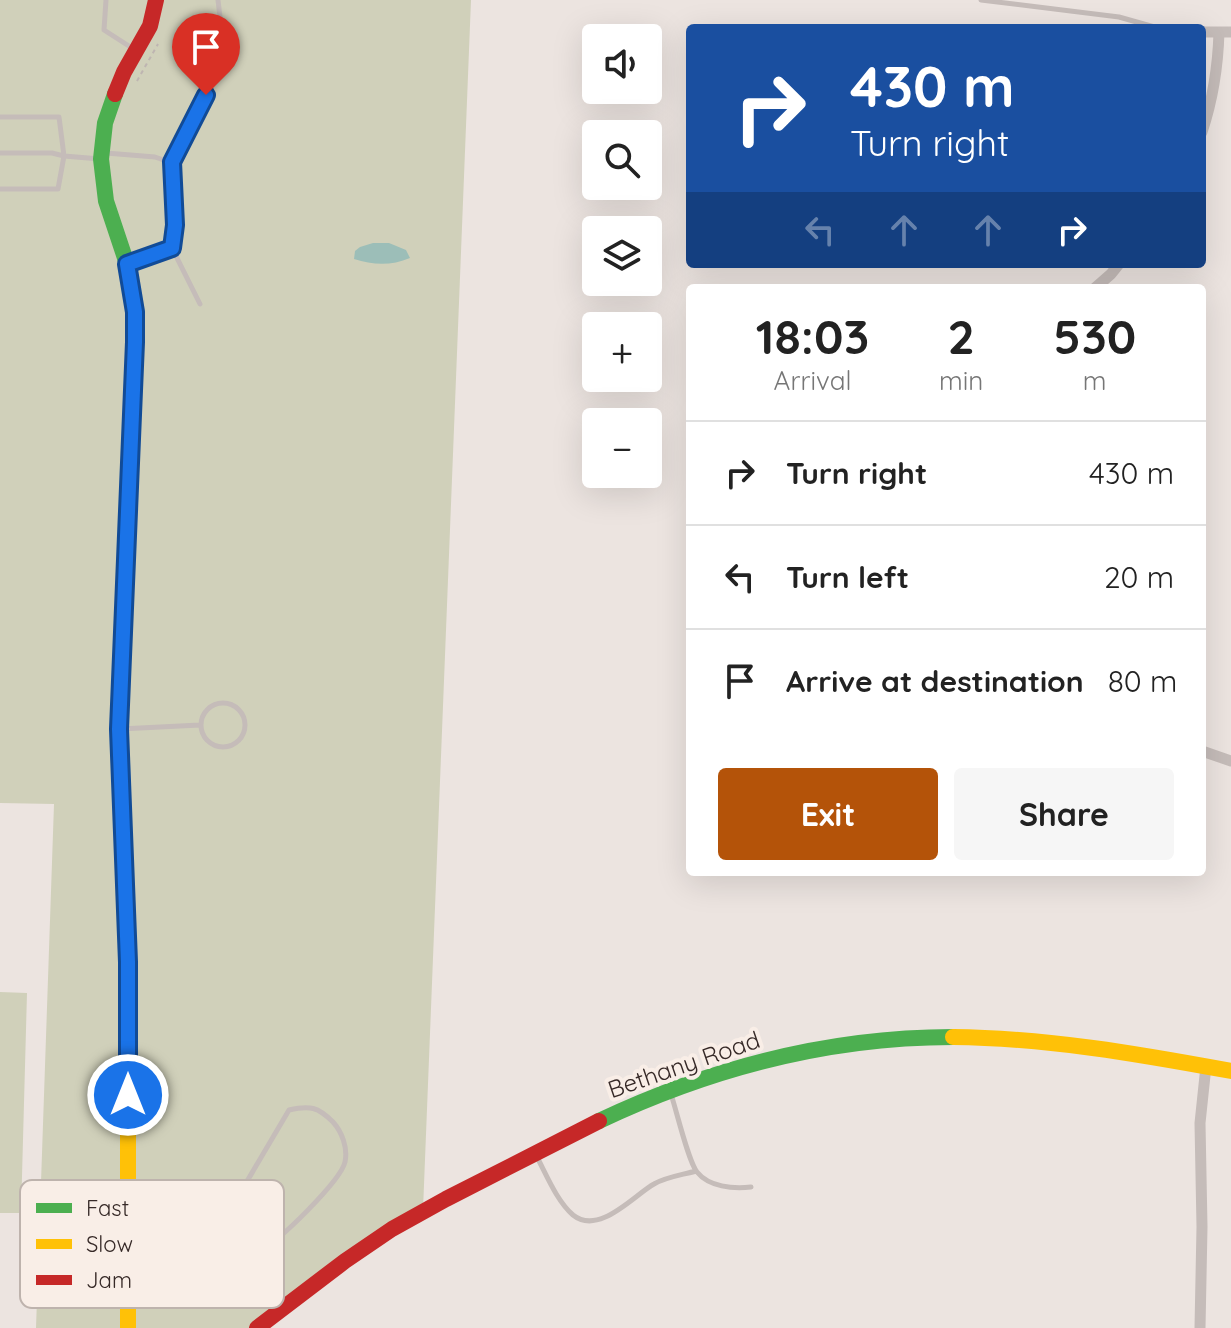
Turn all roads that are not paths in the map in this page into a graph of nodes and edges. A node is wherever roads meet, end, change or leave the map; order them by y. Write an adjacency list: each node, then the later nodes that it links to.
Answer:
1 (106, 0): 7 (lane)
2 (156, 0): 7 (street)
3 (218, 0): 13 (lane)
4 (981, 0): 5 (lane)
5 (1144, 24)
6 (1225, 32): 9 (street)
7 (137, 51): 12 (street)
8 (0, 117): 11 (lane)
9 (1206, 121)
10 (0, 153): 11 (lane)
11 (64, 156): 12 (lane); 14 (lane)
12 (101, 156): 13 (lane); 16 (street)
13 (172, 163): 15 (lane)
14 (0, 189)
15 (172, 248): 16 (lane); 19 (lane)
16 (127, 264): 21 (street)
17 (1116, 268): 18 (street)
18 (1100, 284)
19 (200, 304)
20 (200, 725): 20 (lane); 21 (lane)
21 (119, 729): 29 (street)
22 (1206, 752): 23 (street)
23 (1231, 761)
24 (1206, 1066): 25 (street, Bethany Road); 26 (street, Bethany Road); 36 (street)
25 (1231, 1071)
26 (670, 1090): 27 (street, Bethany Road); 28 (lane)
27 (534, 1153): 28 (lane); 34 (street, Bethany Road)
28 (696, 1171): 31 (lane)
29 (128, 1180)
30 (248, 1180): 32 (lane)
31 (751, 1187)
32 (284, 1232)
33 (283, 1308): 35 (street, Bethany Road)
34 (284, 1308)
35 (257, 1328)
36 (1200, 1328)

